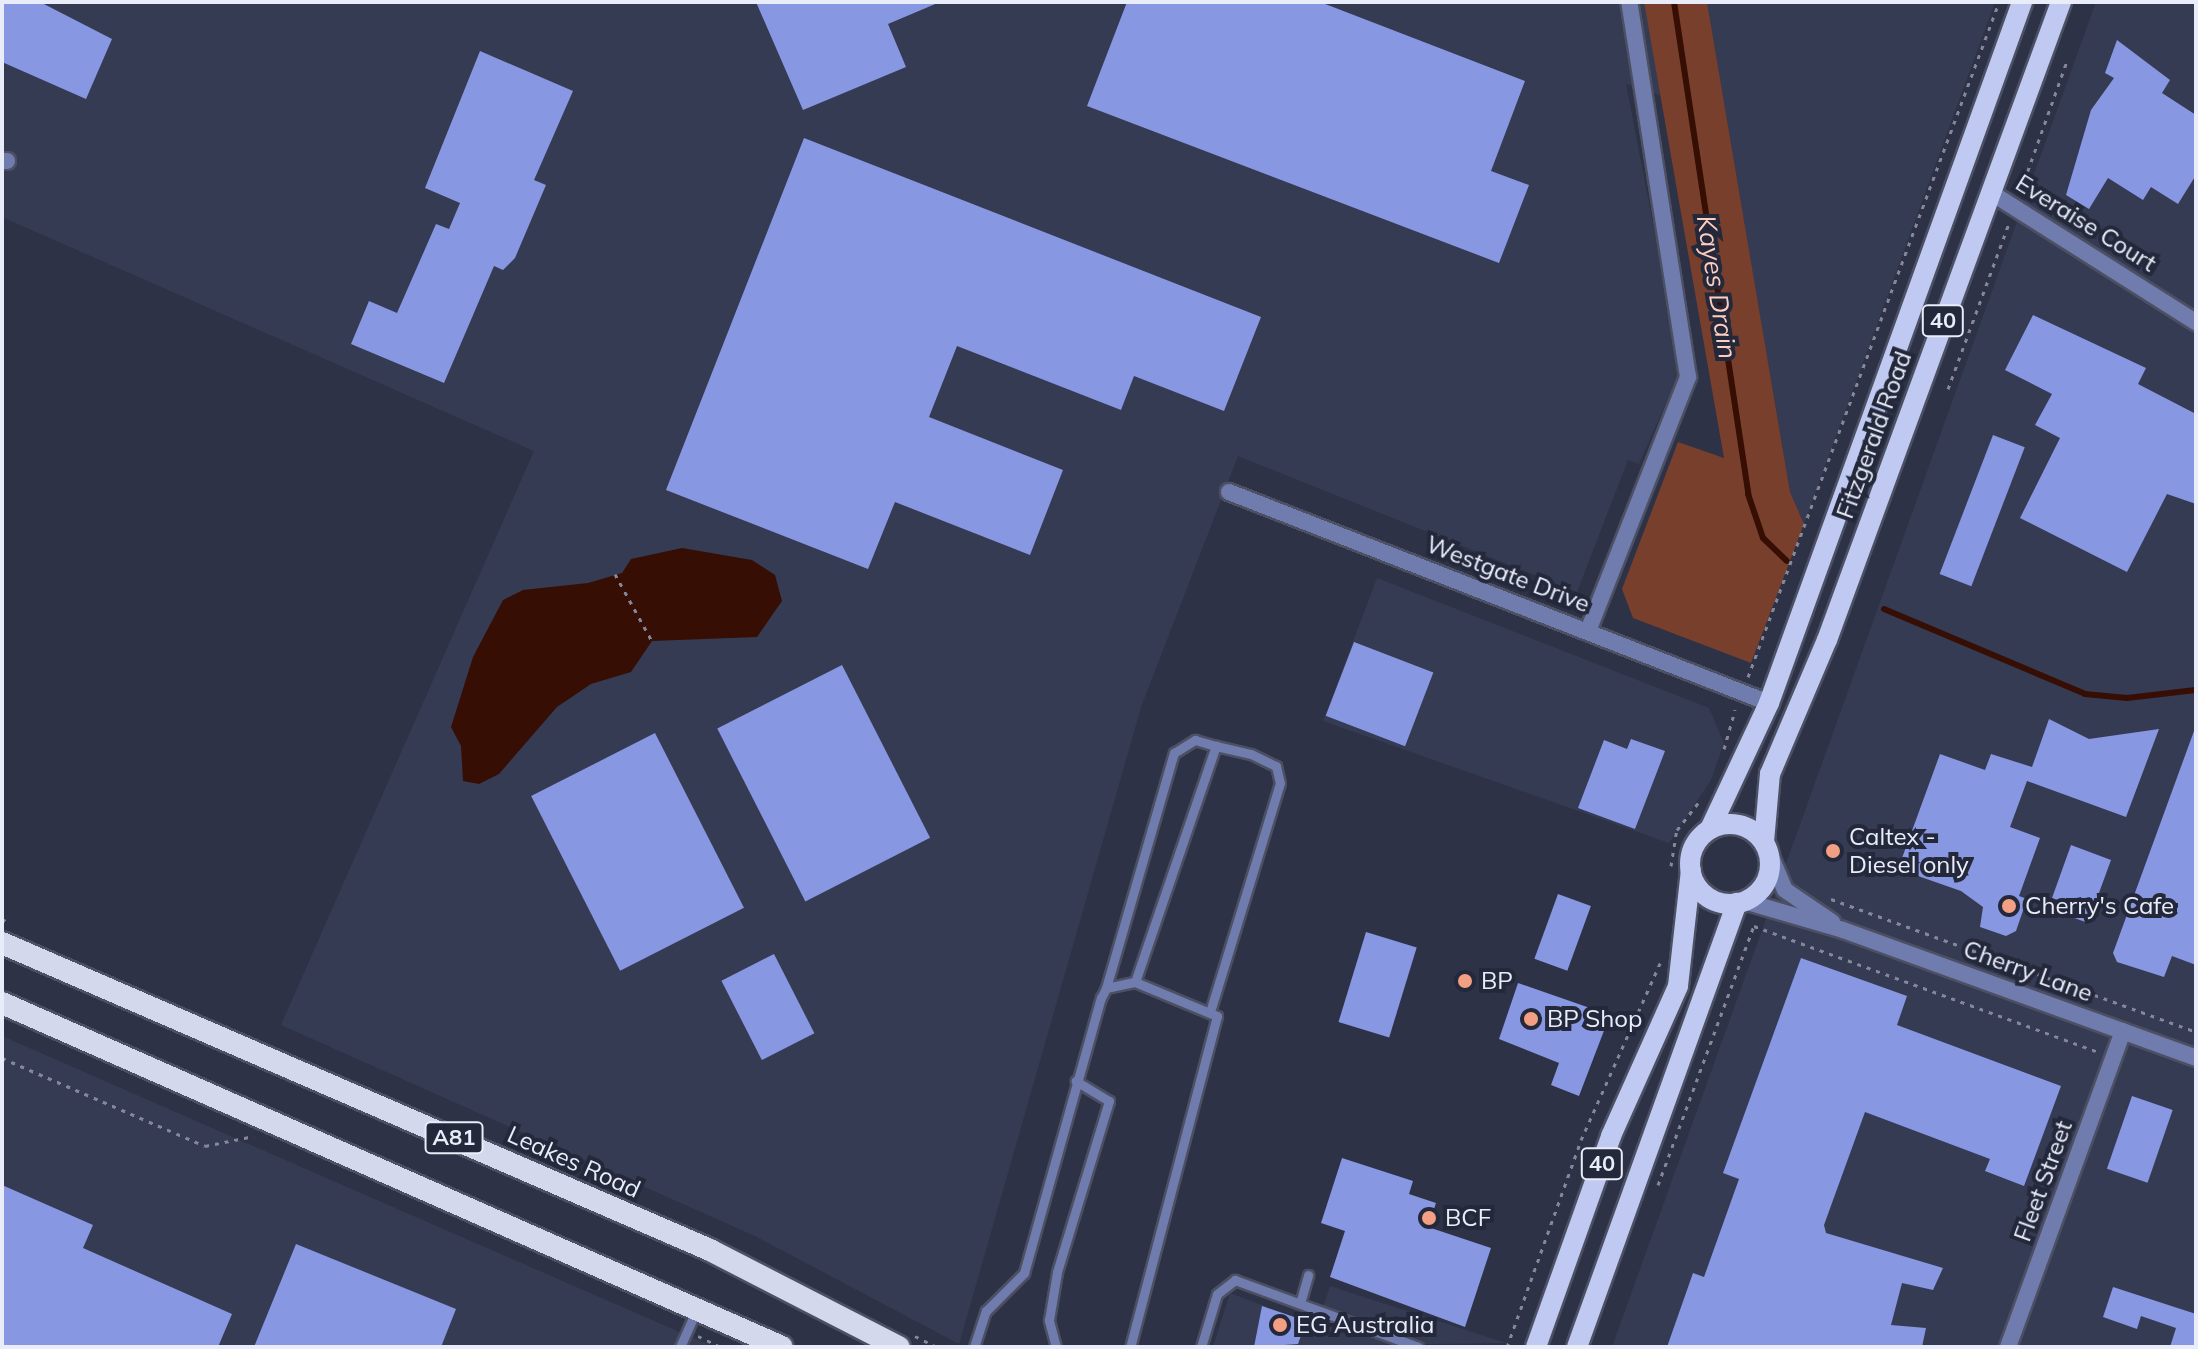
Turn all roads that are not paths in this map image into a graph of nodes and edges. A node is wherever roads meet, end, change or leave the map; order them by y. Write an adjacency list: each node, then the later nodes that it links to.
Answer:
1 (1629, 2): 7 (street)
2 (2022, 2): 8 (main road, Fitzgerald Road / 40)
3 (2061, 2): 4 (main road, Fitzgerald Road / 40)
4 (1990, 192): 5 (street, Everaise Court); 11 (main road, Fitzgerald Road / 40)
5 (2196, 322)
6 (1229, 492): 7 (street, Westgate Drive)
7 (1588, 631): 8 (street, Westgate Drive)
8 (1769, 703): 10 (main road, Fitzgerald Road / 40)
9 (1216, 746): 16 (lane); 17 (lane); 19 (lane)
10 (1710, 829): 11 (main road); 12 (main road, 40)
11 (1766, 846): 13 (main road, 40); 14 (street, Cherry Lane)
12 (1691, 871): 13 (main road); 34 (main road, 40)
13 (1740, 902): 14 (street, Cherry Lane); 35 (main road, 40)
14 (1843, 930): 20 (street, Cherry Lane)
15 (2, 943): 28 (highway, Leakes Road / A81)
16 (1135, 982): 17 (lane); 19 (lane)
17 (1106, 988): 22 (lane)
18 (7, 1007): 25 (highway, A81)
19 (1211, 1008): 31 (lane)
20 (2123, 1031): 21 (street, Cherry Lane); 36 (street, Fleet Street)
21 (2196, 1058)
22 (1076, 1081): 29 (lane); 30 (lane)
23 (1308, 1275): 24 (lane)
24 (1301, 1300): 32 (lane); 33 (lane)
25 (697, 1307): 26 (lane); 27 (highway, A81)
26 (680, 1347)
27 (782, 1347)
28 (899, 1347)
29 (974, 1347)
30 (1056, 1347)
31 (1130, 1347)
32 (1201, 1347)
33 (1418, 1347)
34 (1536, 1347)
35 (1577, 1347)
36 (2008, 1347)

